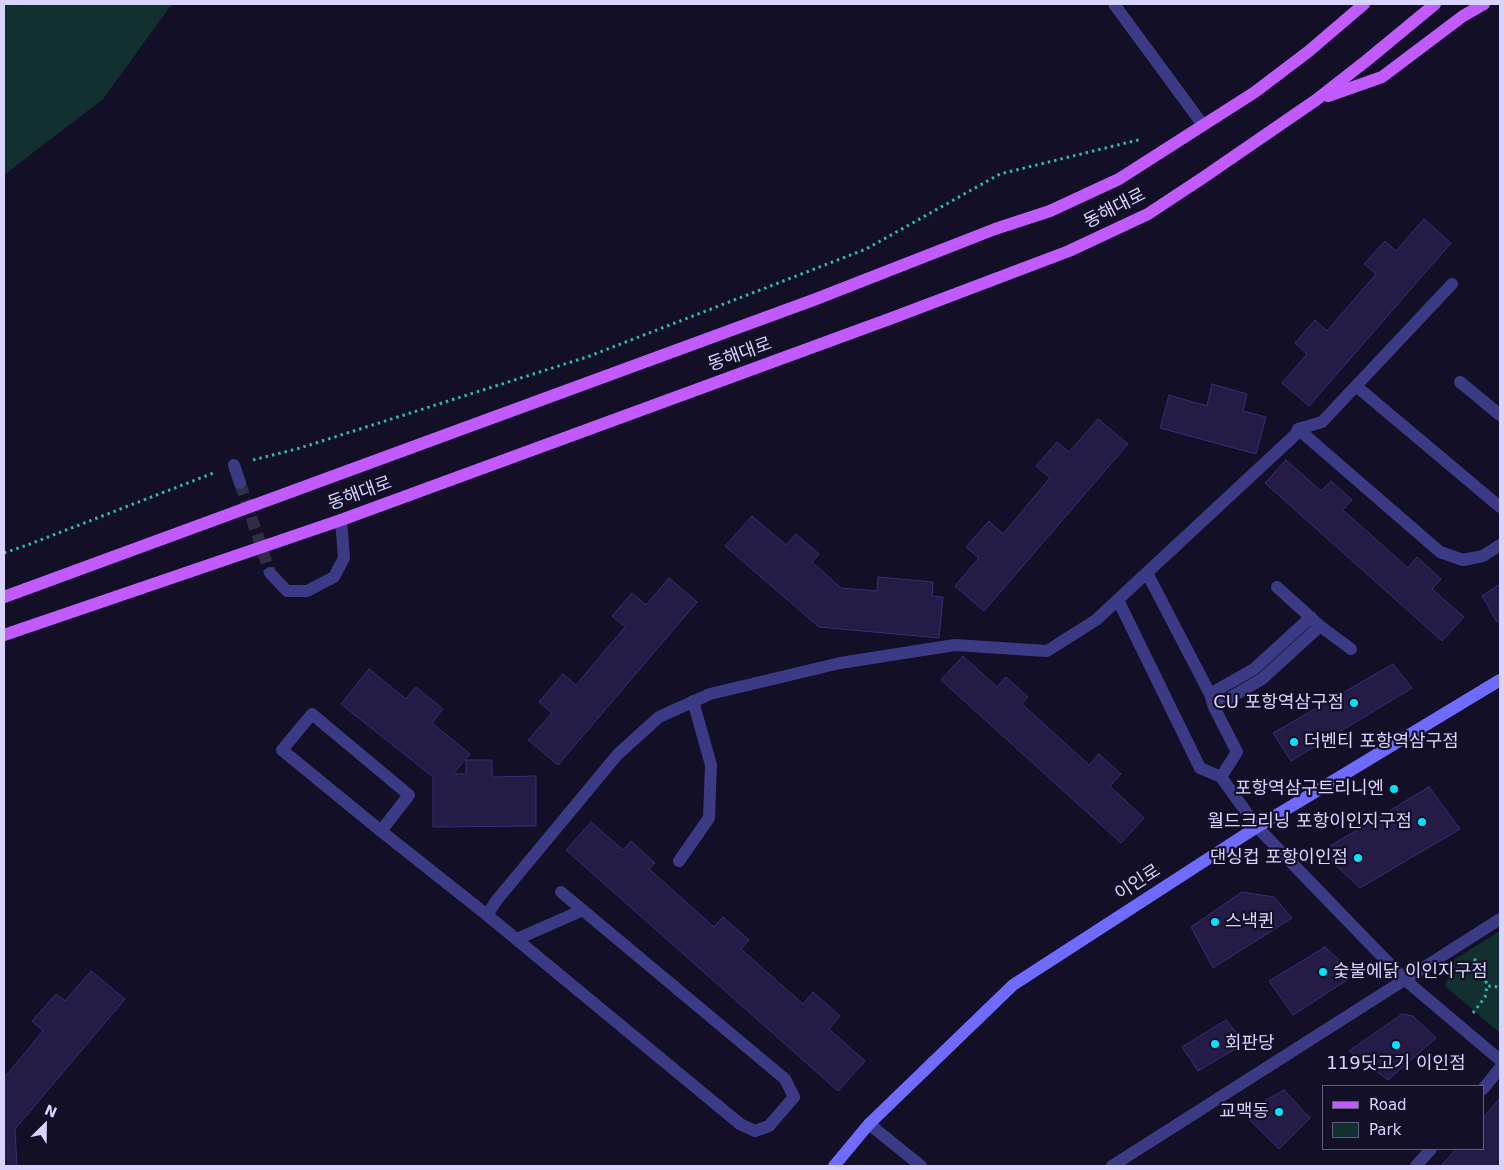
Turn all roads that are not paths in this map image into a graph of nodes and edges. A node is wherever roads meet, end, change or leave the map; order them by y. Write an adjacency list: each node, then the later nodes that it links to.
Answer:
1 (1114, 4): 6 (street)
2 (1364, 4): 6 (main road)
3 (1435, 4): 5 (main road, 동해대로)
4 (1484, 4): 5 (main road)
5 (1316, 100): 15 (main road, 동해대로)
6 (1203, 124): 20 (main road)
7 (1452, 284): 9 (street)
8 (1460, 382): 10 (street)
9 (1356, 386): 11 (street); 14 (street)
10 (1500, 415)
11 (1298, 429): 16 (street); 18 (street)
12 (234, 465): 13 (street)
13 (240, 483)
14 (1500, 507)
15 (341, 520): 17 (street); 23 (main road, 동해대로)
16 (1500, 544)
17 (270, 573)
18 (1147, 573): 21 (street); 26 (street)
19 (1277, 587): 22 (street)
20 (4, 597)
21 (1118, 600): 27 (street); 29 (street)
22 (1316, 621): 24 (street); 26 (street); 28 (street)
23 (4, 635)
24 (1351, 649)
25 (1500, 680): 30 (street, 이인로)
26 (1210, 694): 28 (street)
27 (693, 701): 32 (street); 35 (street)
28 (1214, 708): 29 (street)
29 (1220, 777): 30 (street)
30 (1257, 827): 38 (street); 42 (street, 이인로)
31 (380, 831): 31 (street); 35 (street)
32 (679, 860)
33 (561, 892): 34 (street)
34 (584, 910): 37 (street); 37 (street)
35 (487, 914): 37 (street)
36 (1500, 919): 38 (street)
37 (517, 939)
38 (1404, 979): 39 (street); 46 (street)
39 (1500, 1060)
40 (1500, 1068): 41 (street)
41 (1484, 1088)
42 (869, 1124): 44 (street, 이인로); 45 (street)
43 (1430, 1150): 47 (street)
44 (834, 1166)
45 (921, 1166)
46 (1112, 1166)
47 (1416, 1166)

